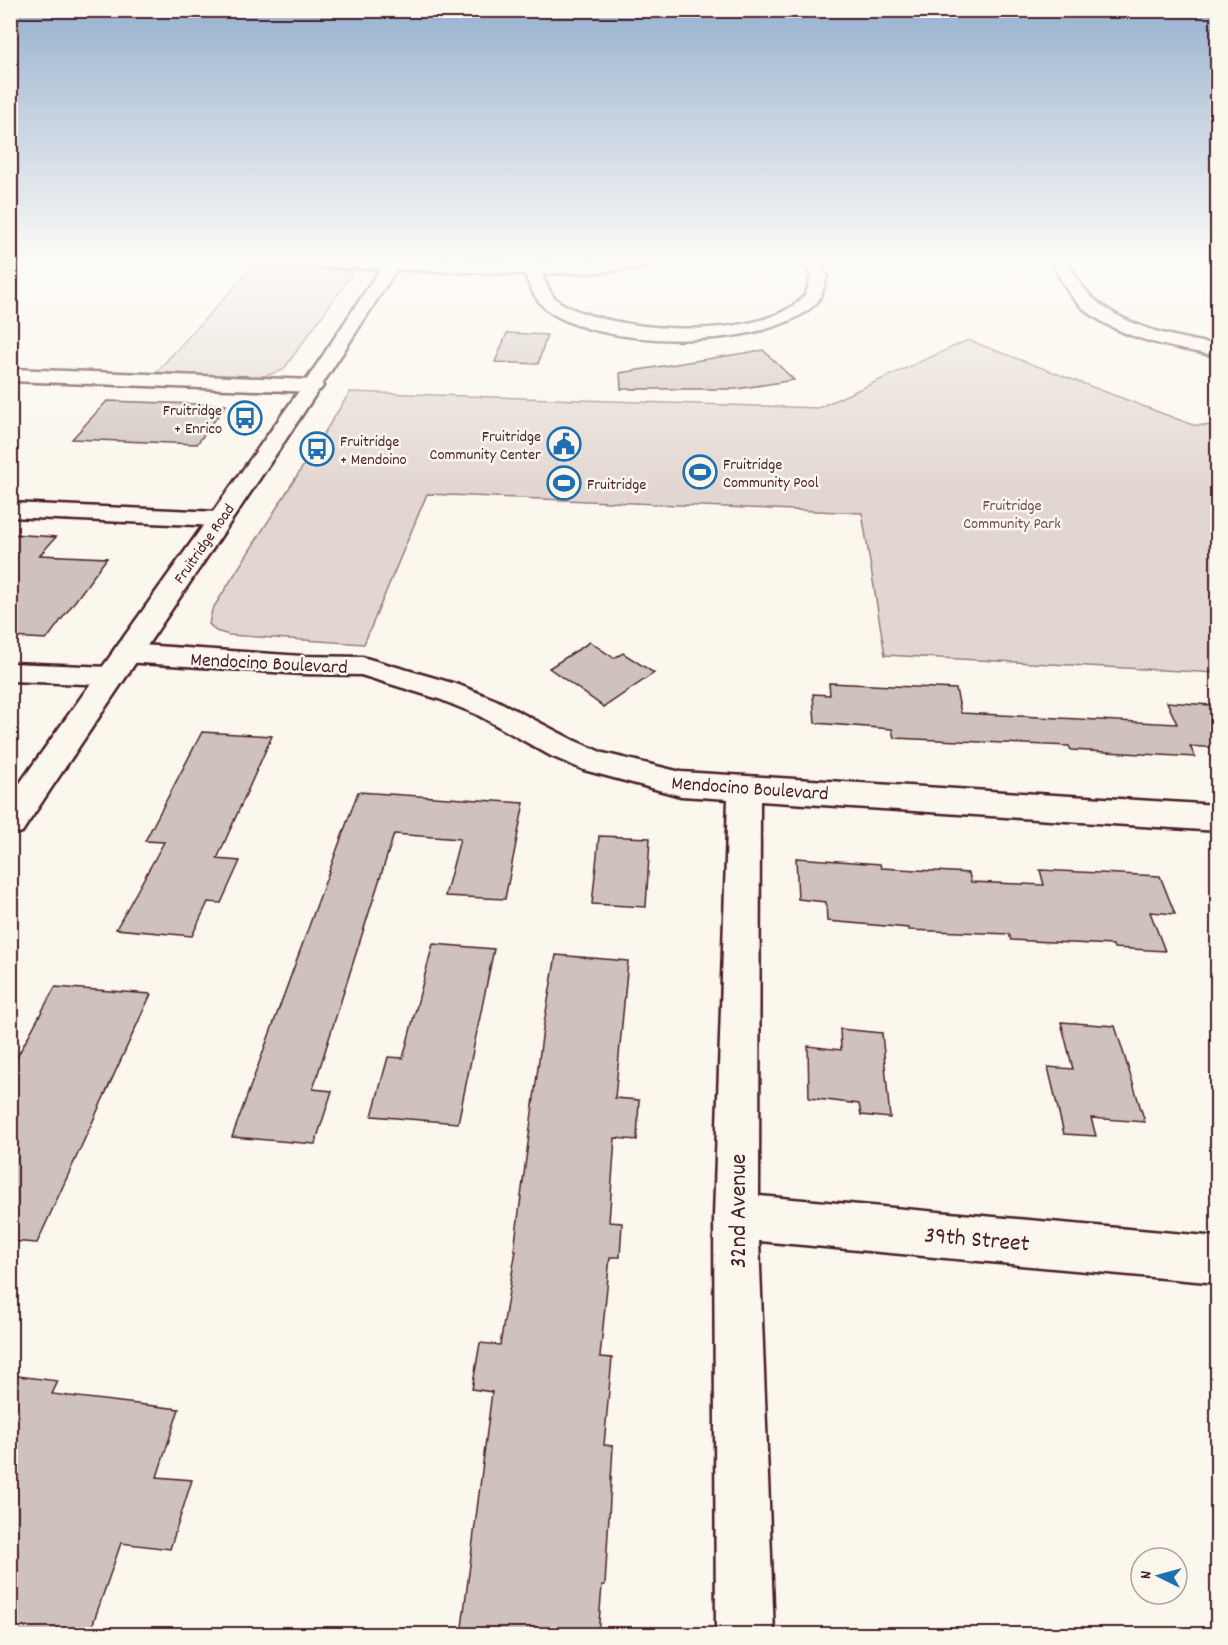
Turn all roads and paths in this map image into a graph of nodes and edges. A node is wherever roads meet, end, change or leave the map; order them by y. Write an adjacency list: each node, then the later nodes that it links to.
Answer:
1 (343, 339): 5 (street, Fruitridge Road)
2 (1167, 339): 3 (street)
3 (1218, 351)
4 (10, 375): 5 (street)
5 (313, 386): 7 (street, Fruitridge Road)
6 (10, 510): 7 (street)
7 (219, 519): 8 (street, Fruitridge Road)
8 (118, 665): 9 (street, Mendocino Boulevard); 10 (street, Mendocino Boulevard); 12 (street, Fruitridge Road)
9 (10, 672)
10 (744, 788): 11 (street, Mendocino Boulevard); 13 (street, 32nd Avenue)
11 (1218, 818)
12 (10, 823)
13 (736, 1216): 14 (street, 39th Street); 15 (street, 32nd Avenue)
14 (1218, 1260)
15 (745, 1635)

